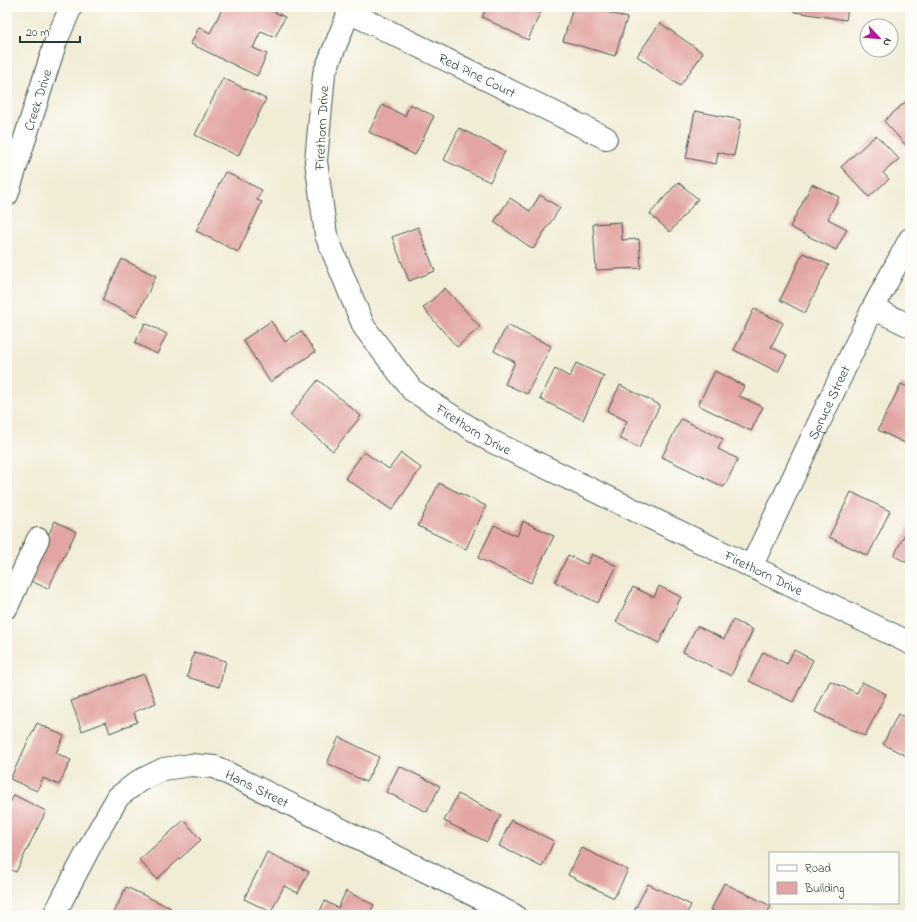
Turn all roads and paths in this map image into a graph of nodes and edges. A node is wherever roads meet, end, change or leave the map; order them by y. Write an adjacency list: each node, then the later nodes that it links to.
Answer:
1 (71, 7): 4 (street, Creek Drive)
2 (350, 9): 3 (street, Red Pine Court); 9 (street, Firethorn Drive)
3 (606, 138)
4 (7, 194)
5 (910, 239): 6 (street, Spruce Street)
6 (873, 308): 7 (street); 9 (street, Spruce Street)
7 (910, 326)
8 (38, 540): 10 (street)
9 (751, 567): 11 (street, Firethorn Drive)
10 (7, 607)
11 (910, 643)
12 (54, 915): 13 (street, Hans Street)
13 (514, 915)

